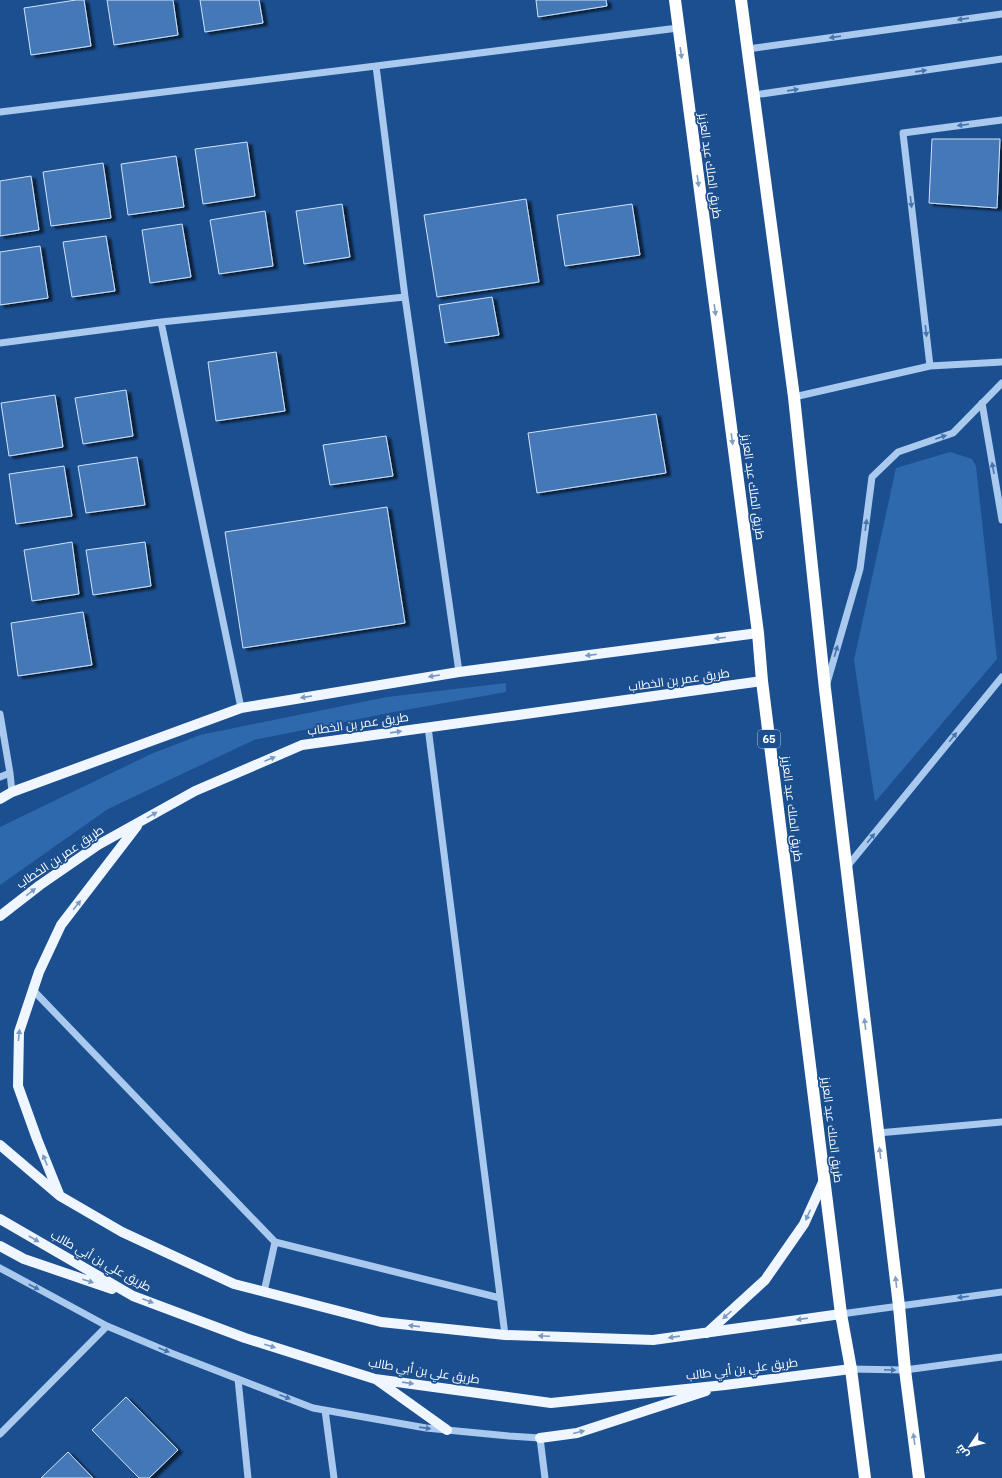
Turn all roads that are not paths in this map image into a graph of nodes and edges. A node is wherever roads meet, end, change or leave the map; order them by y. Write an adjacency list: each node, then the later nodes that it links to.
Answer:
1 (674, 0): 4 (highway, طريق الملك عبد العزيز / 65)
2 (741, 0): 5 (highway)
3 (1002, 14): 5 (street, one-way to 5)
4 (678, 28): 7 (street); 20 (highway, طريق الملك عبد العزيز / 65, one-way to 20)
5 (748, 49): 8 (highway)
6 (1002, 59): 8 (street, one-way to 6)
7 (376, 66): 9 (street); 11 (street)
8 (754, 95): 17 (highway)
9 (0, 112)
10 (1002, 120): 15 (street, one-way to 15)
11 (405, 297): 12 (street); 21 (street)
12 (161, 322): 13 (street); 25 (street)
13 (0, 343)
14 (1002, 362): 15 (street)
15 (930, 366): 17 (street)
16 (1002, 383): 18 (street)
17 (794, 397): 24 (highway)
18 (982, 404): 19 (street, one-way to 18); 24 (street, one-way to 18)
19 (1002, 520)
20 (758, 633): 21 (main road, one-way to 21); 23 (highway, طريق الملك عبد العزيز / 65)
21 (459, 672): 25 (main road, one-way to 25)
22 (1002, 677): 33 (street, one-way to 22)
23 (762, 681): 27 (main road, طريق عمر بن الخطاب); 39 (highway, طريق الملك عبد العزيز / 65)
24 (825, 689): 33 (highway)
25 (241, 708): 30 (main road)
26 (0, 714): 28 (street)
27 (428, 727): 32 (main road, طريق عمر بن الخطاب, one-way to 27); 48 (street)
28 (10, 773): 29 (street); 30 (street)
29 (0, 777)
30 (12, 792): 31 (main road)
31 (0, 798)
32 (139, 822): 34 (main road, طريق عمر بن الخطاب, one-way to 32); 35 (main road, one-way to 32)
33 (846, 868): 37 (highway, one-way to 33)
34 (0, 916)
35 (33, 990): 40 (main road, one-way to 35); 42 (street)
36 (1002, 1122): 37 (street)
37 (878, 1133): 49 (highway, one-way to 37)
38 (0, 1145): 40 (main road)
39 (824, 1180): 50 (highway, طريق الملك عبد العزيز / 65); 52 (main road, one-way to 52)
40 (60, 1196): 45 (main road)
41 (0, 1219): 47 (main road, طريق علي بن أبي طالب, one-way to 47)
42 (275, 1242): 45 (street); 48 (street)
43 (0, 1246): 47 (main road, one-way to 47)
44 (0, 1268): 51 (street, one-way to 51)
45 (264, 1292): 53 (main road, one-way to 45)
46 (1002, 1292): 49 (street, one-way to 49)
47 (133, 1296): 58 (main road, طريق علي بن أبي طالب, one-way to 58)
48 (500, 1298): 53 (street)
49 (899, 1306): 50 (street); 56 (highway)
50 (841, 1314): 52 (main road, one-way to 52); 55 (highway, طريق الملك عبد العزيز / 65)
51 (107, 1326): 57 (street, one-way to 57); 62 (street)
52 (707, 1333): 53 (main road, one-way to 53)
53 (505, 1335)
54 (1002, 1358): 56 (street)
55 (851, 1368): 56 (street, one-way to 56); 59 (main road, طريق علي بن أبي طالب); 67 (highway, طريق الملك عبد العزيز / 65)
56 (905, 1370): 68 (highway, one-way to 56)
57 (238, 1379): 60 (street, one-way to 60); 64 (street)
58 (375, 1379): 59 (main road, طريق علي بن أبي طالب, one-way to 59); 61 (main road)
59 (725, 1385): 63 (main road, one-way to 59)
60 (325, 1410): 61 (street, one-way to 61); 65 (street)
61 (447, 1430): 63 (street)
62 (0, 1434)
63 (540, 1438): 66 (street)
64 (248, 1478)
65 (334, 1478)
66 (545, 1478)
67 (865, 1478)
68 (919, 1478)

